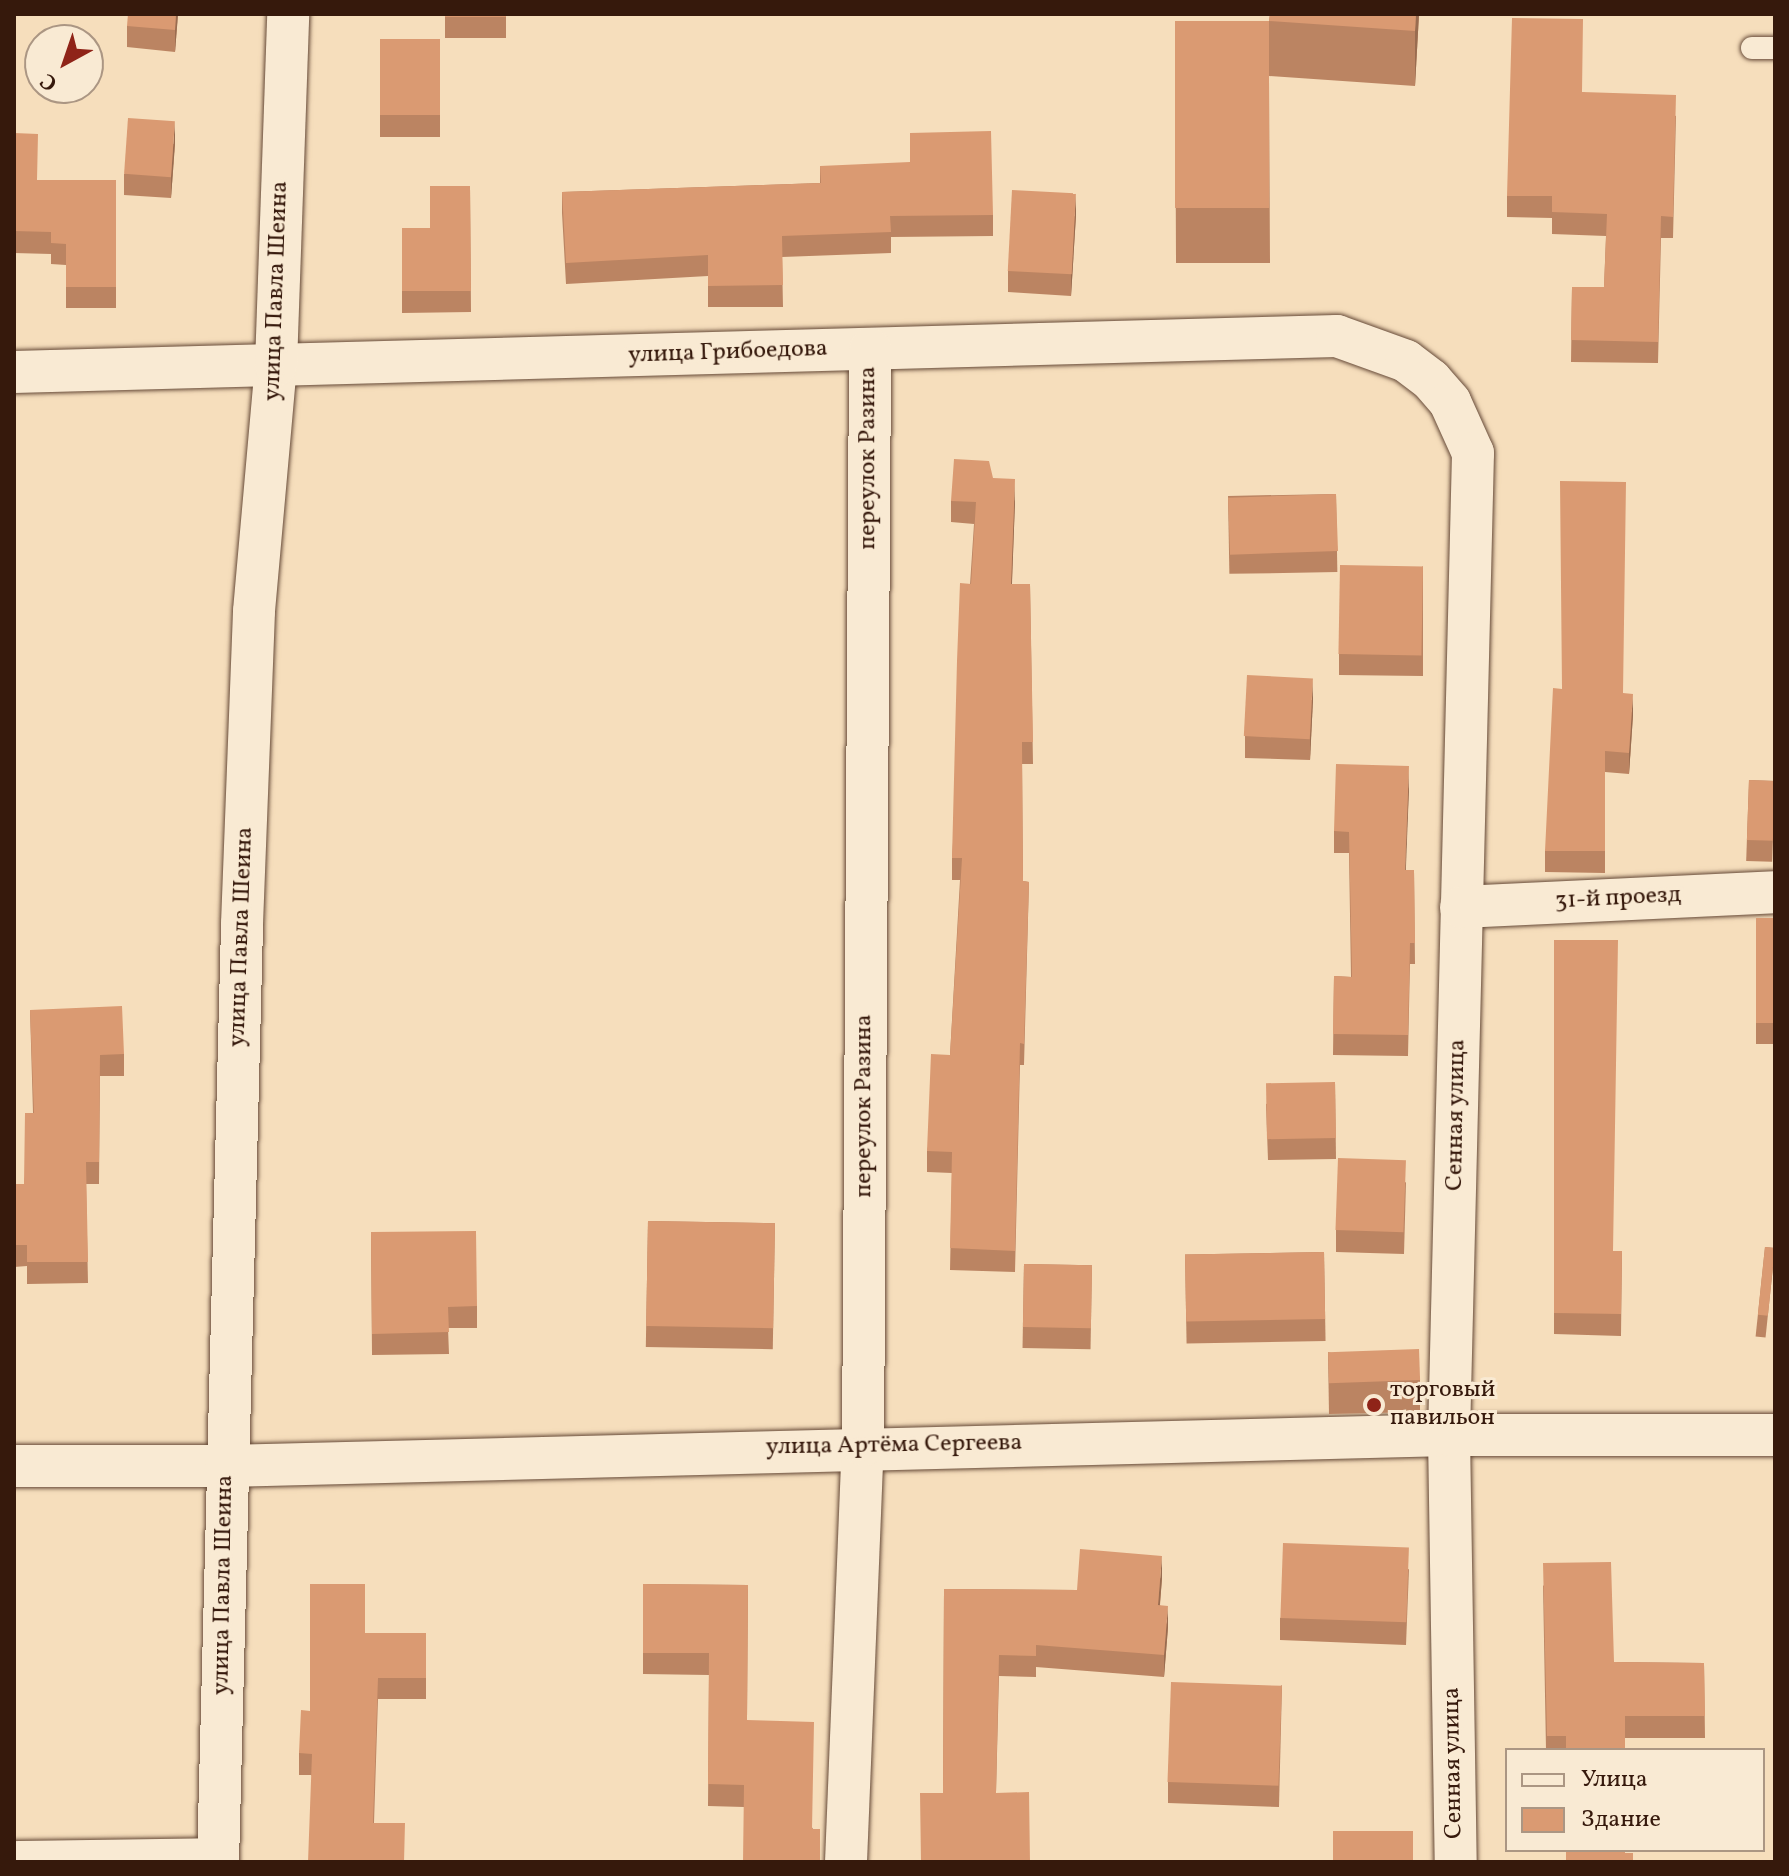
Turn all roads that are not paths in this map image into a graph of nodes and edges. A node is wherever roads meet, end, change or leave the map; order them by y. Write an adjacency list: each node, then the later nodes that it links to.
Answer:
1 (288, 14): 5 (street, улица Павла Шеина)
2 (1752, 48): 3 (lane)
3 (1775, 48)
4 (870, 349): 5 (street, улица Грибоедова); 7 (street, улица Грибоедова); 12 (street, переулок Разина)
5 (276, 365): 6 (street, улица Грибоедова); 14 (street, улица Павла Шеина)
6 (14, 372)
7 (1431, 380): 9 (street, Сенная улица)
8 (1775, 892): 9 (street, 31-й проезд)
9 (1461, 907): 10 (street, Сенная улица)
10 (1449, 1435): 11 (street, улица Артёма Сергеева); 12 (street, улица Артёма Сергеева); 18 (street, Сенная улица)
11 (1775, 1435)
12 (863, 1445): 14 (street, улица Артёма Сергеева); 17 (street, переулок Разина)
13 (14, 1466): 14 (street, улица Артёма Сергеева)
14 (226, 1466): 16 (street, улица Павла Шеина)
15 (14, 1852): 16 (lane)
16 (218, 1855)
17 (846, 1862)
18 (1456, 1862)

